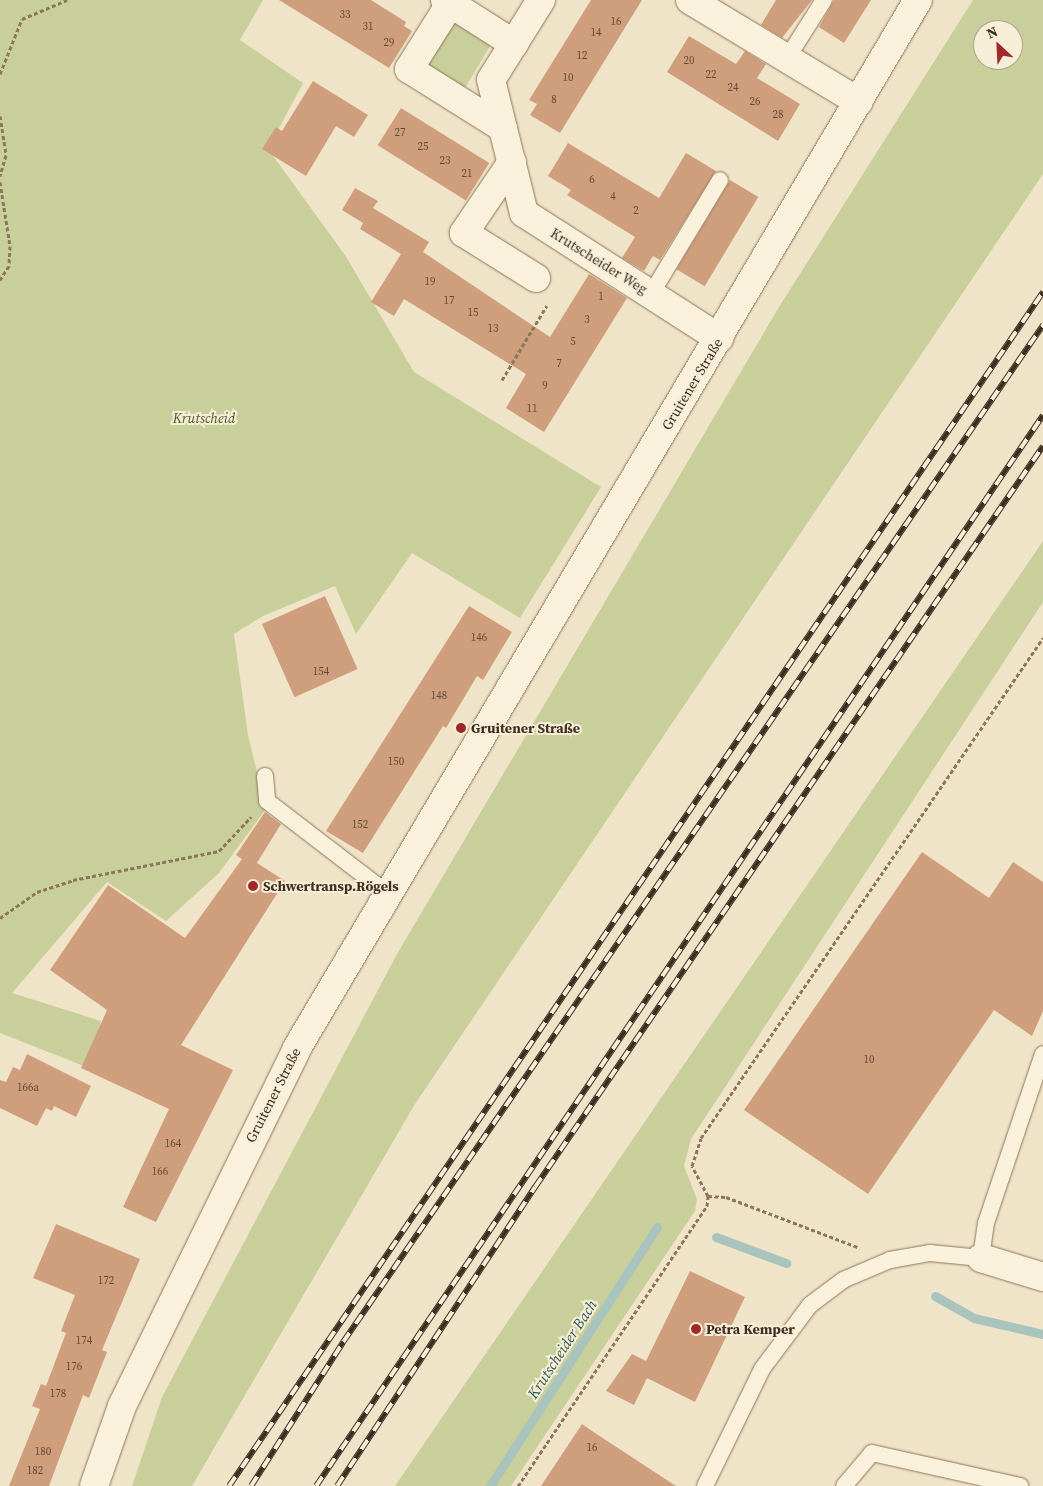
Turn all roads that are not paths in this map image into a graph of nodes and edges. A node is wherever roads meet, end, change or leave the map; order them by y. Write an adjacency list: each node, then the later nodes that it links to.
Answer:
1 (541, 0): 6 (street, Krutscheider Weg)
2 (690, 0): 7 (street)
3 (824, 0): 7 (lane)
4 (918, 0): 8 (street, Gruitener Straße)
5 (447, 2): 6 (street); 9 (street)
6 (514, 44): 9 (street, Krutscheider Weg)
7 (786, 60): 8 (street)
8 (860, 102): 14 (street, Gruitener Straße)
9 (503, 128): 10 (street, Krutscheider Weg)
10 (512, 162): 12 (street); 13 (street, Krutscheider Weg)
11 (720, 180): 13 (lane)
12 (544, 289)
13 (651, 294): 14 (street, Krutscheider Weg)
14 (719, 338): 16 (street, Gruitener Straße)
15 (265, 776): 16 (lane)
16 (388, 894): 20 (street, Gruitener Straße)
17 (1043, 1054): 18 (lane)
18 (981, 1258): 19 (street); 21 (lane)
19 (1043, 1277)
20 (94, 1486)
21 (705, 1486)
22 (844, 1486): 23 (lane)
23 (1020, 1486)

